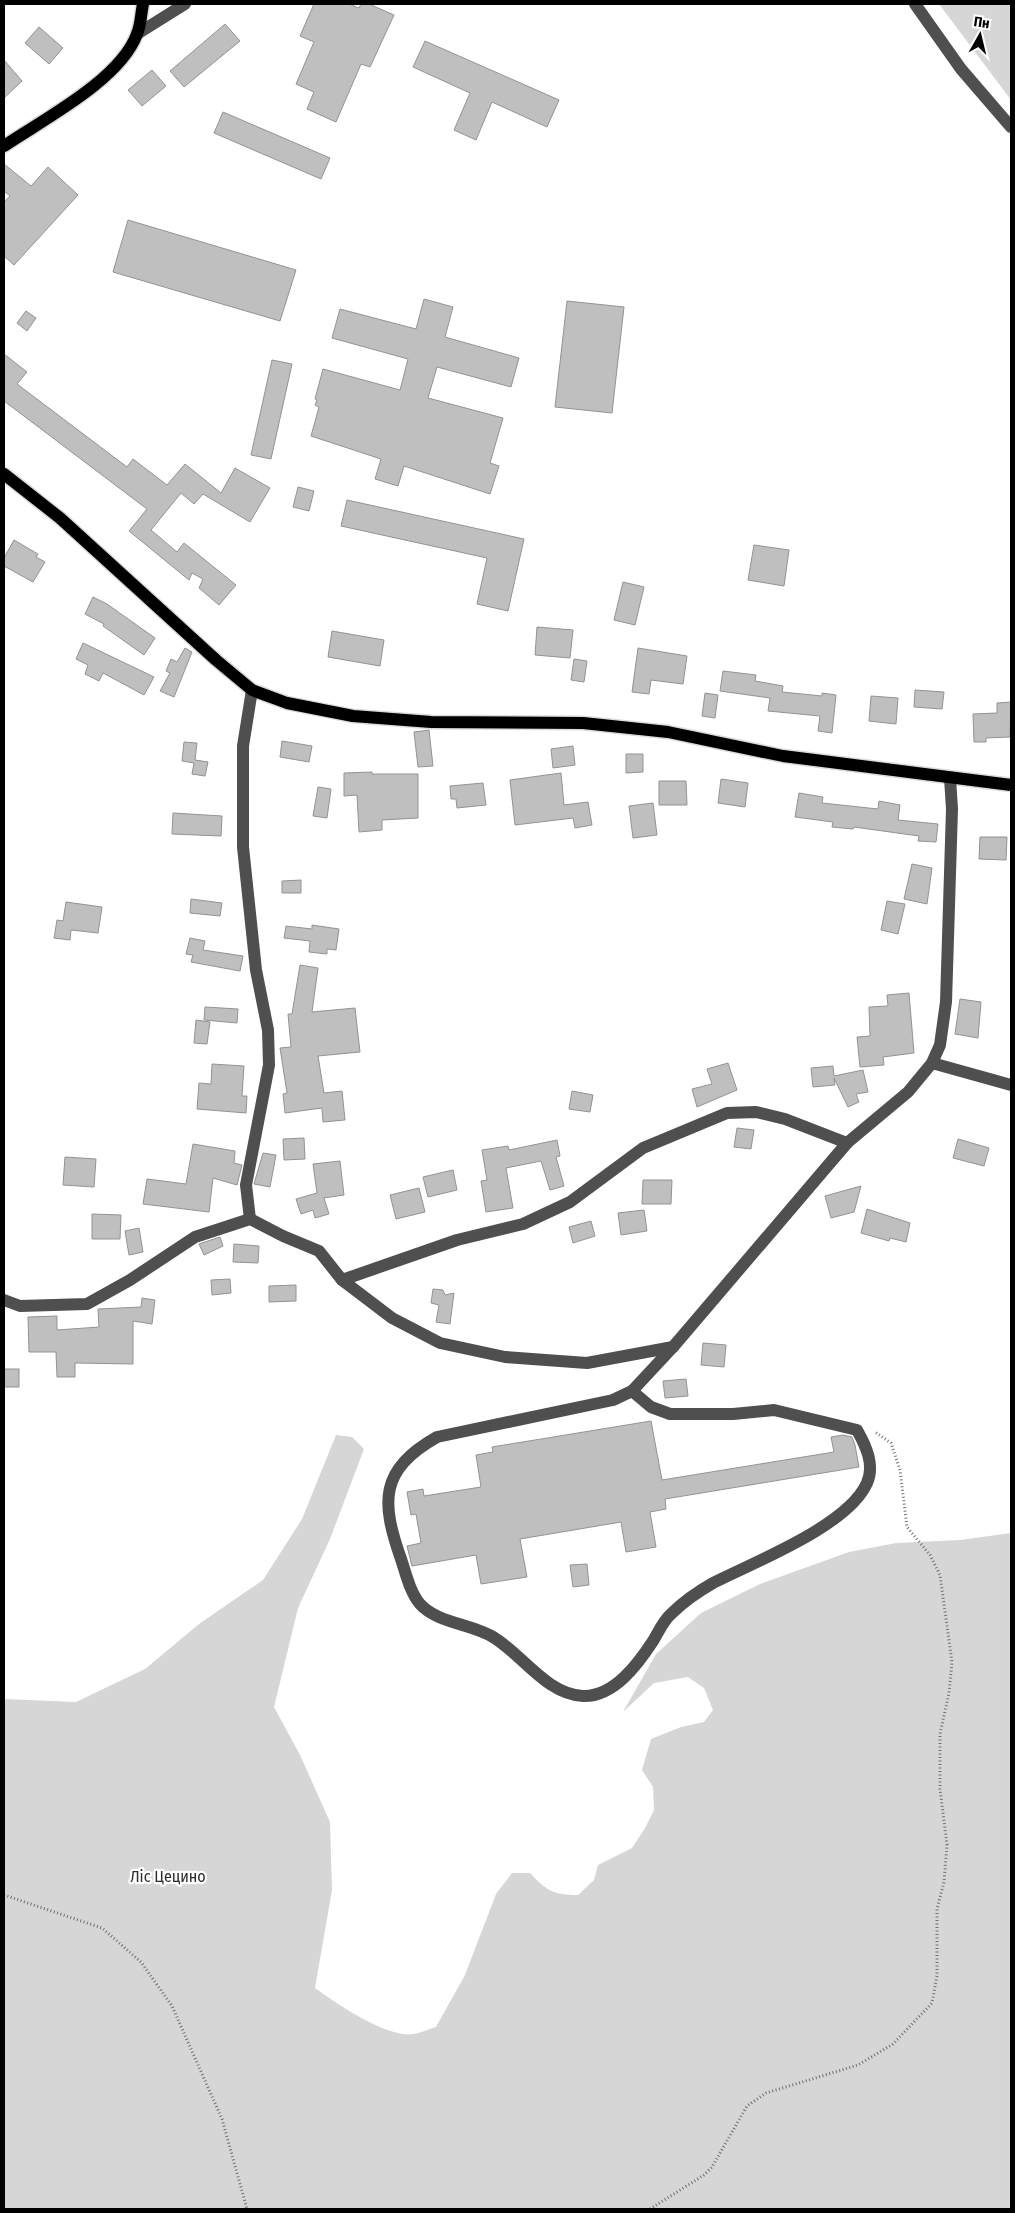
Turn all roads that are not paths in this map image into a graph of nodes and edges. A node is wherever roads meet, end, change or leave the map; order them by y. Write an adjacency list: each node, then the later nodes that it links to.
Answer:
1 (143, 4): 4 (main road)
2 (185, 4): 4 (street)
3 (915, 4): 5 (street)
4 (138, 34): 6 (main road)
5 (1011, 127)
6 (4, 146)
7 (4, 474): 8 (main road)
8 (252, 690): 9 (main road); 14 (street)
9 (950, 778): 10 (main road); 11 (street)
10 (1011, 784)
11 (932, 1063): 12 (street); 13 (street)
12 (1011, 1085)
13 (847, 1143): 15 (street); 17 (street)
14 (250, 1220): 15 (street); 16 (street)
15 (342, 1280): 17 (street)
16 (4, 1300)
17 (673, 1348): 18 (street)
18 (632, 1391): 18 (street)

